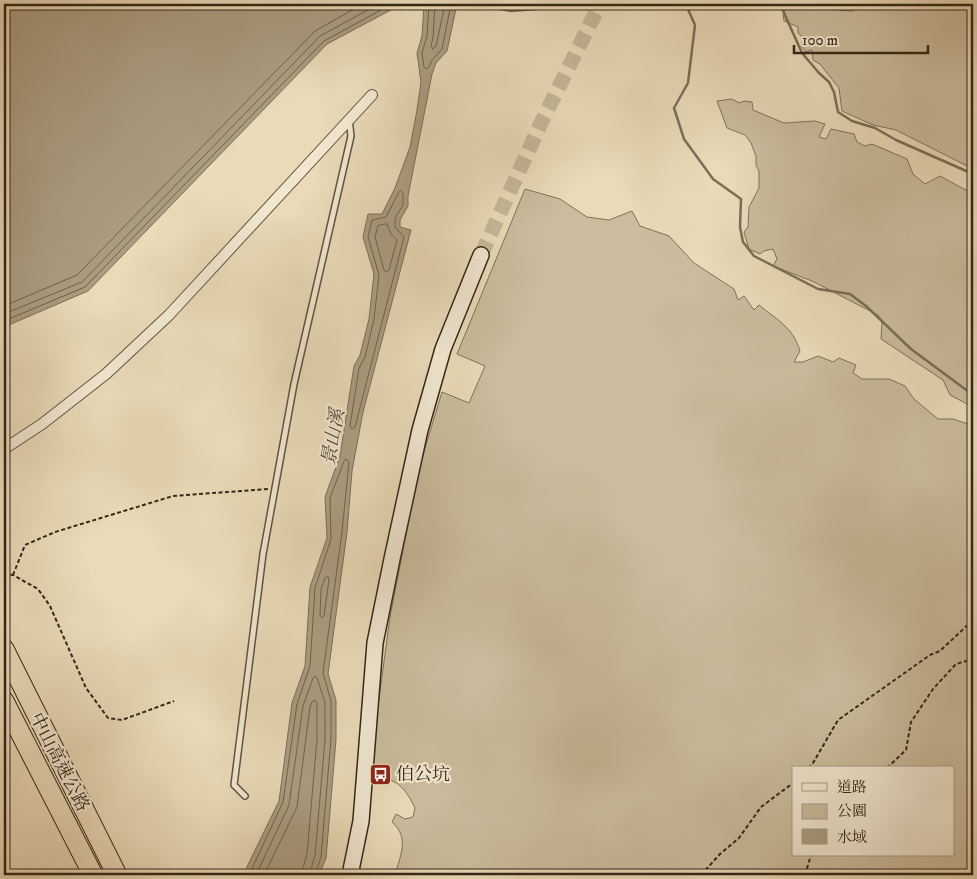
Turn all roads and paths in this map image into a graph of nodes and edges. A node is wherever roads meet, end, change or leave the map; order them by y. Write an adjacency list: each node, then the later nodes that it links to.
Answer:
1 (372, 95): 2 (street)
2 (349, 119): 4 (street); 5 (lane)
3 (481, 255): 20 (main road)
4 (4, 449)
5 (274, 489): 7 (path); 16 (lane)
6 (4, 574): 7 (path)
7 (13, 575): 11 (path)
8 (973, 620): 13 (path)
9 (4, 649): 19 (highway, 中山高速公路)
10 (973, 659): 14 (path)
11 (174, 700)
12 (4, 701): 18 (highway, 中山高速公路)
13 (810, 766)
14 (889, 766)
15 (792, 784): 21 (path)
16 (245, 796)
17 (811, 856): 22 (path)
18 (93, 875)
19 (117, 875)
20 (350, 875)
21 (701, 875)
22 (804, 875)

